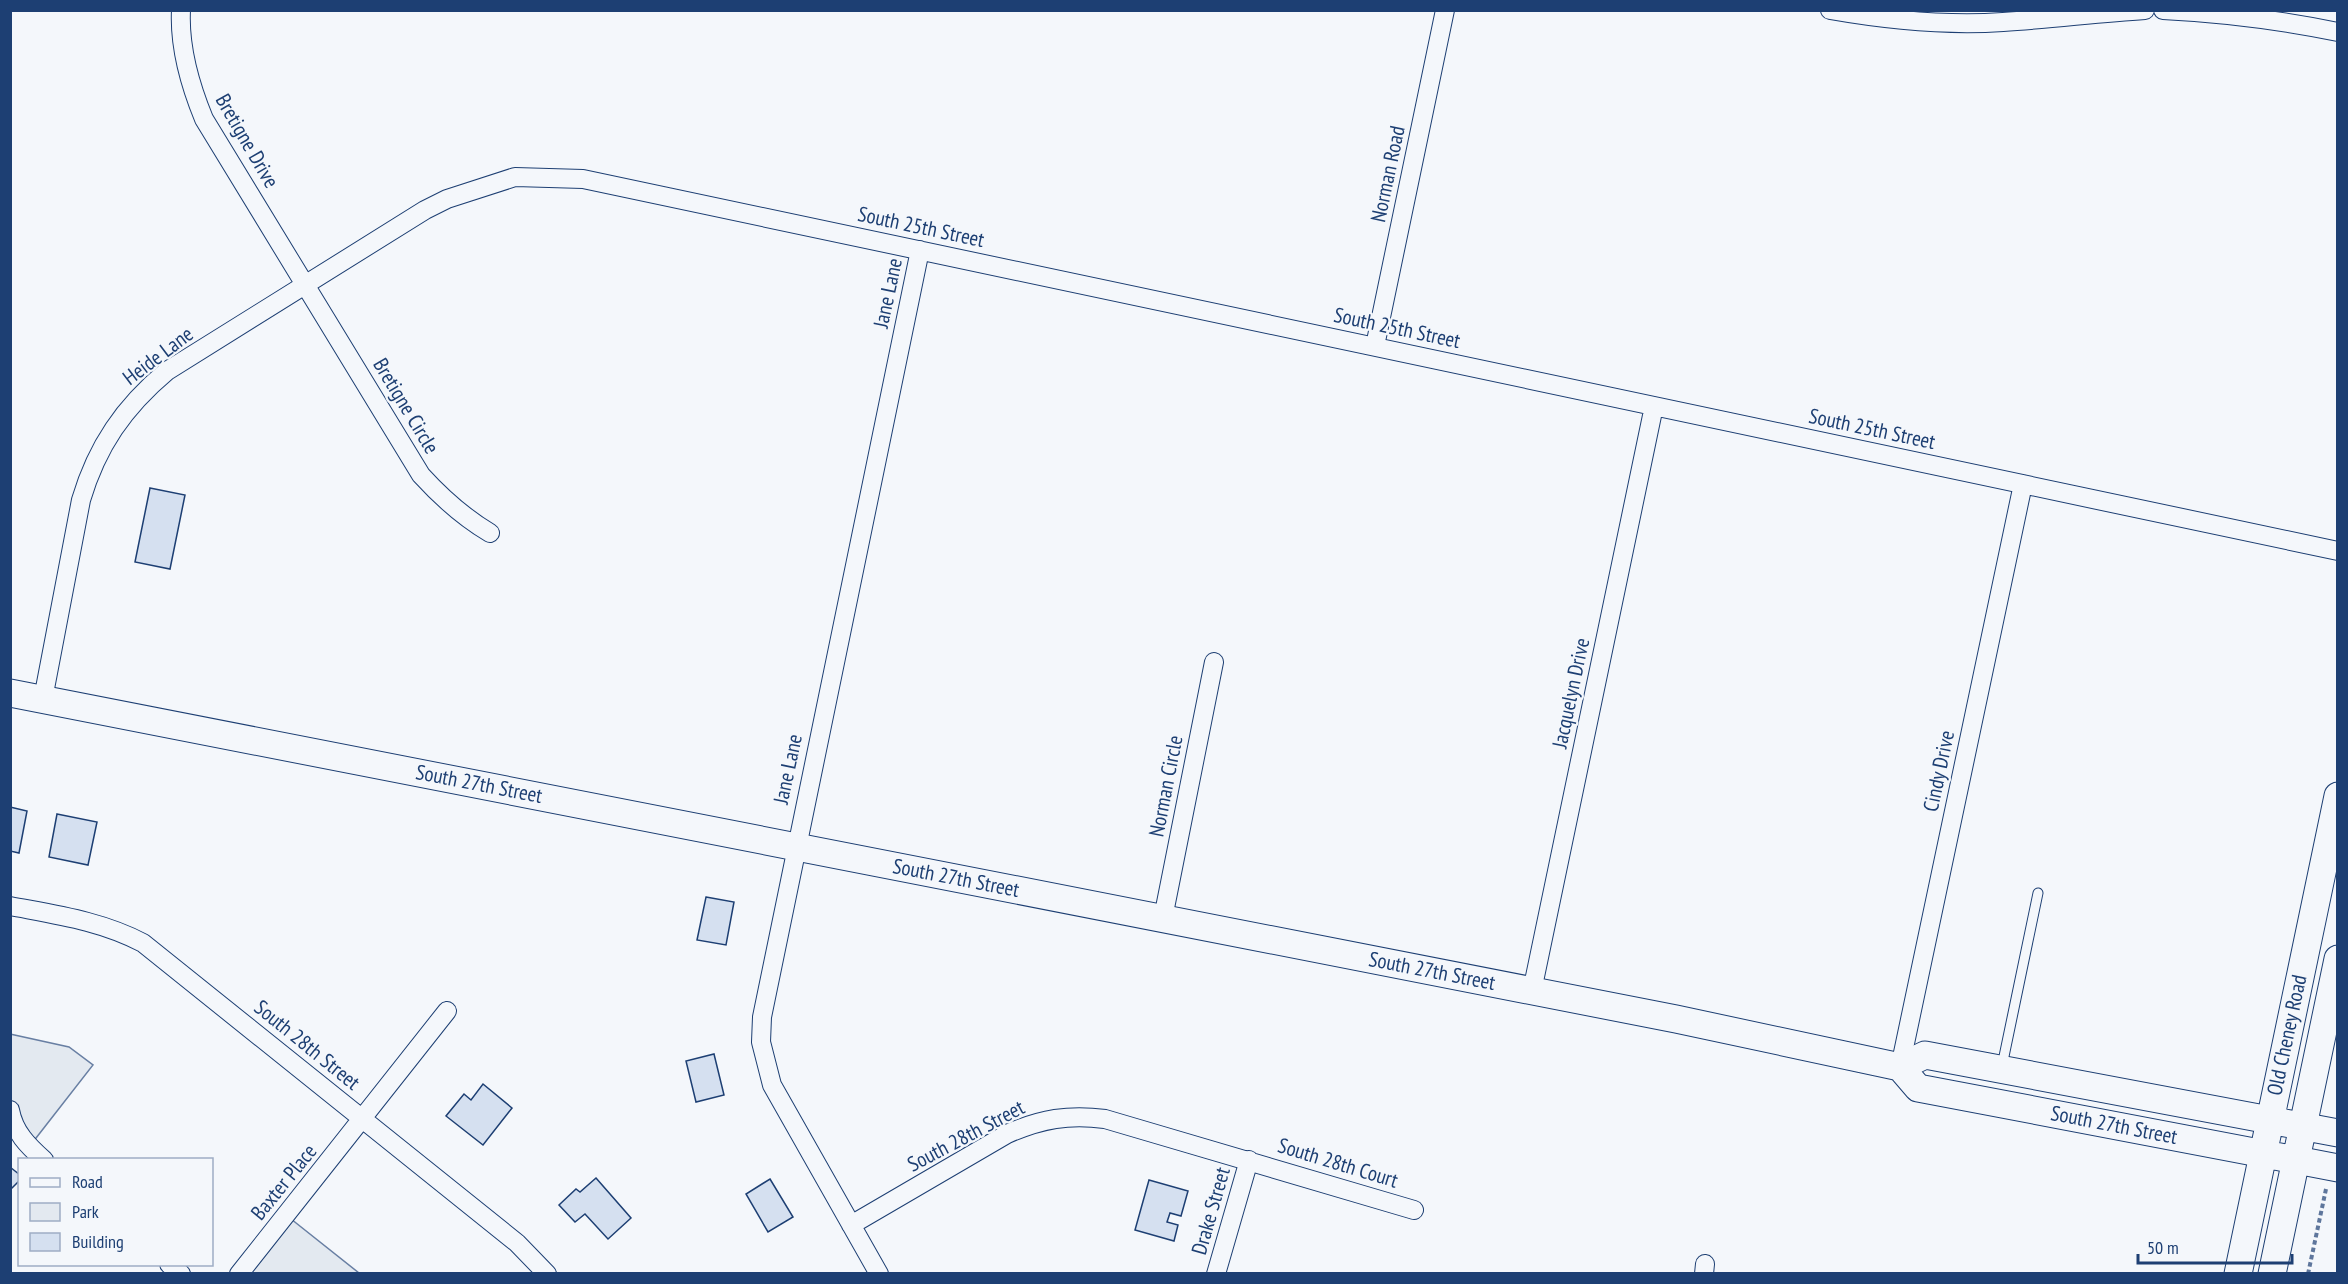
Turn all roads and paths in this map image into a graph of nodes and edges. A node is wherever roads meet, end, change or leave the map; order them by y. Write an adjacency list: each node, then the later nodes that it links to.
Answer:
1 (181, 10): 9 (street, Bretigne Drive)
2 (1445, 10): 10 (street, Norman Road)
3 (1830, 10): 4 (street)
4 (2145, 10)
5 (2163, 10): 6 (street)
6 (2337, 33)
7 (447, 199): 8 (street, South 25th Street); 9 (street, Heide Lane)
8 (920, 250): 10 (street, South 25th Street); 19 (street, Jane Lane)
9 (305, 283): 13 (street, Bretigne Circle); 17 (street, Heide Lane)
10 (1375, 346): 11 (street, South 25th Street)
11 (1654, 406): 12 (street, South 25th Street); 24 (street, Jacquelyn Drive)
12 (2023, 484): 14 (street, South 25th Street); 26 (street, Cindy Drive)
13 (490, 533)
14 (2337, 551)
15 (1214, 662): 22 (street, Norman Circle)
16 (10, 693): 17 (main road, South 27th Street)
17 (43, 699): 19 (main road, South 27th Street)
18 (2337, 796): 30 (main road, Old Cheney Road)
19 (796, 846): 22 (main road, South 27th Street); 39 (street, Jane Lane)
20 (2038, 893): 27 (lane)
21 (10, 906): 29 (street, South 28th Street)
22 (1163, 918): 24 (main road, South 27th Street)
23 (2337, 959): 31 (main road, Old Cheney Road)
24 (1532, 991): 26 (main road, South 27th Street)
25 (447, 1011): 29 (street, Baxter Place)
26 (1900, 1067): 27 (main road, South 27th Street); 33 (main road, South 27th Street)
27 (2002, 1069): 30 (main road, South 27th Street)
28 (10, 1110): 34 (street)
29 (364, 1118): 40 (street, Baxter Place); 41 (street, South 28th Street)
30 (2269, 1120): 31 (main road, South 27th Street); 33 (main road, Old Cheney Road)
31 (2301, 1127): 32 (main road, South 27th Street); 36 (main road, Old Cheney Road)
32 (2337, 1133)
33 (2262, 1154): 36 (main road, South 27th Street); 44 (main road, Old Cheney Road)
34 (42, 1158)
35 (1249, 1160): 38 (street, South 28th Court); 39 (street, South 28th Street); 43 (street, Drake Street)
36 (2295, 1160): 37 (main road, South 27th Street); 45 (main road, Old Cheney Road)
37 (2332, 1178): 46 (path)
38 (1413, 1210)
39 (851, 1225): 42 (street, Jane Lane)
40 (239, 1274)
41 (547, 1274)
42 (879, 1274)
43 (1216, 1274)
44 (2238, 1274)
45 (2272, 1274)
46 (2308, 1274)

